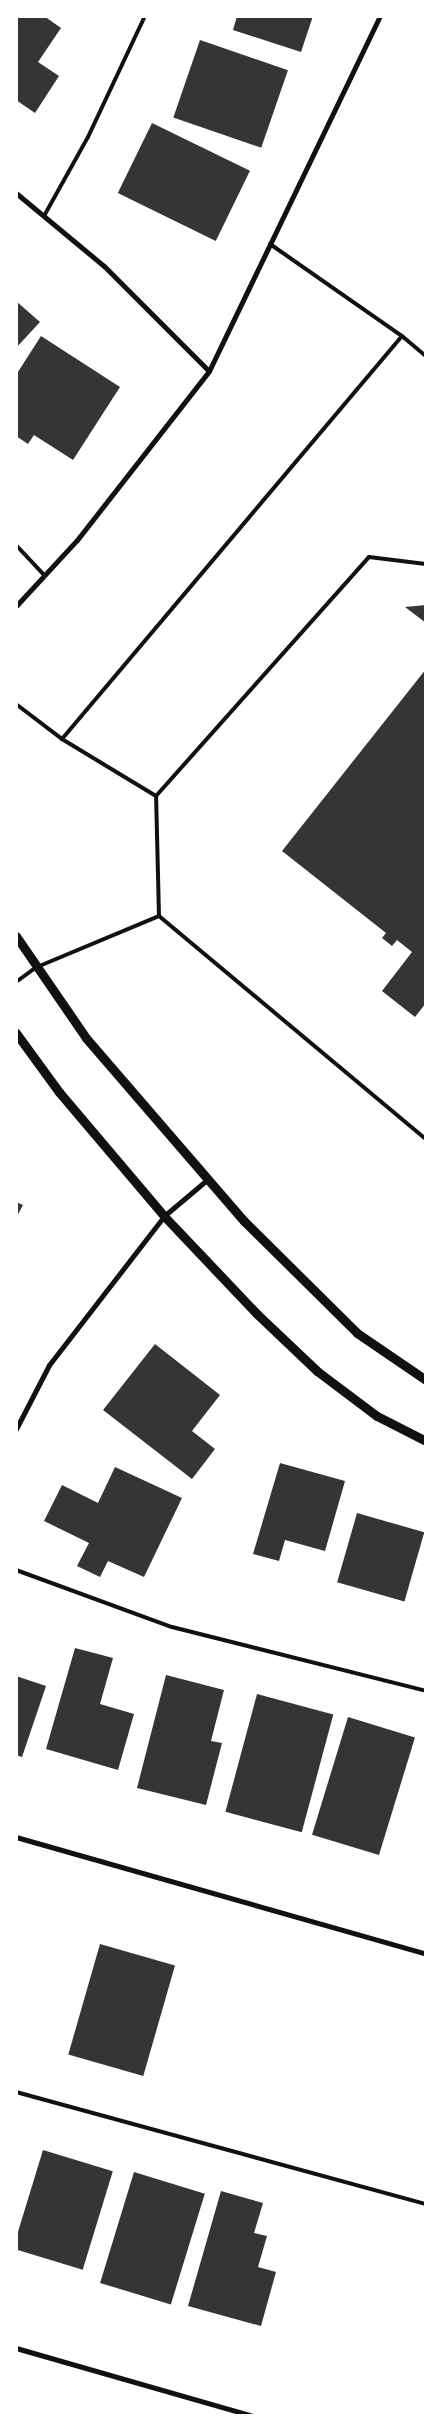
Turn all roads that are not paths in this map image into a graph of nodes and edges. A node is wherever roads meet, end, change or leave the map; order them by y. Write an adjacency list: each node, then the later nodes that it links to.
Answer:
1 (145, 16): 4 (lane)
2 (380, 16): 5 (street)
3 (16, 193): 4 (street)
4 (44, 216): 8 (street)
5 (270, 244): 6 (lane); 8 (street)
6 (402, 336): 7 (lane); 14 (lane)
7 (426, 356)
8 (209, 370): 11 (street)
9 (16, 545): 11 (lane)
10 (426, 564): 15 (lane)
11 (45, 576): 12 (street)
12 (16, 606)
13 (16, 704): 14 (lane)
14 (62, 739): 15 (lane)
15 (156, 796): 16 (lane)
16 (159, 916): 18 (lane); 21 (lane)
17 (16, 936): 18 (street)
18 (37, 967): 19 (lane); 22 (street)
19 (16, 982)
20 (16, 1032): 23 (street)
21 (426, 1139)
22 (208, 1179): 23 (street); 24 (street)
23 (164, 1216): 25 (street); 26 (street)
24 (426, 1380)
25 (16, 1429)
26 (426, 1441)
27 (16, 1570): 28 (lane)
28 (426, 1691)
29 (16, 1837): 30 (street)
30 (426, 1954)
31 (16, 2092): 32 (lane)
32 (426, 2204)
33 (16, 2348): 34 (street)
34 (253, 2416)

